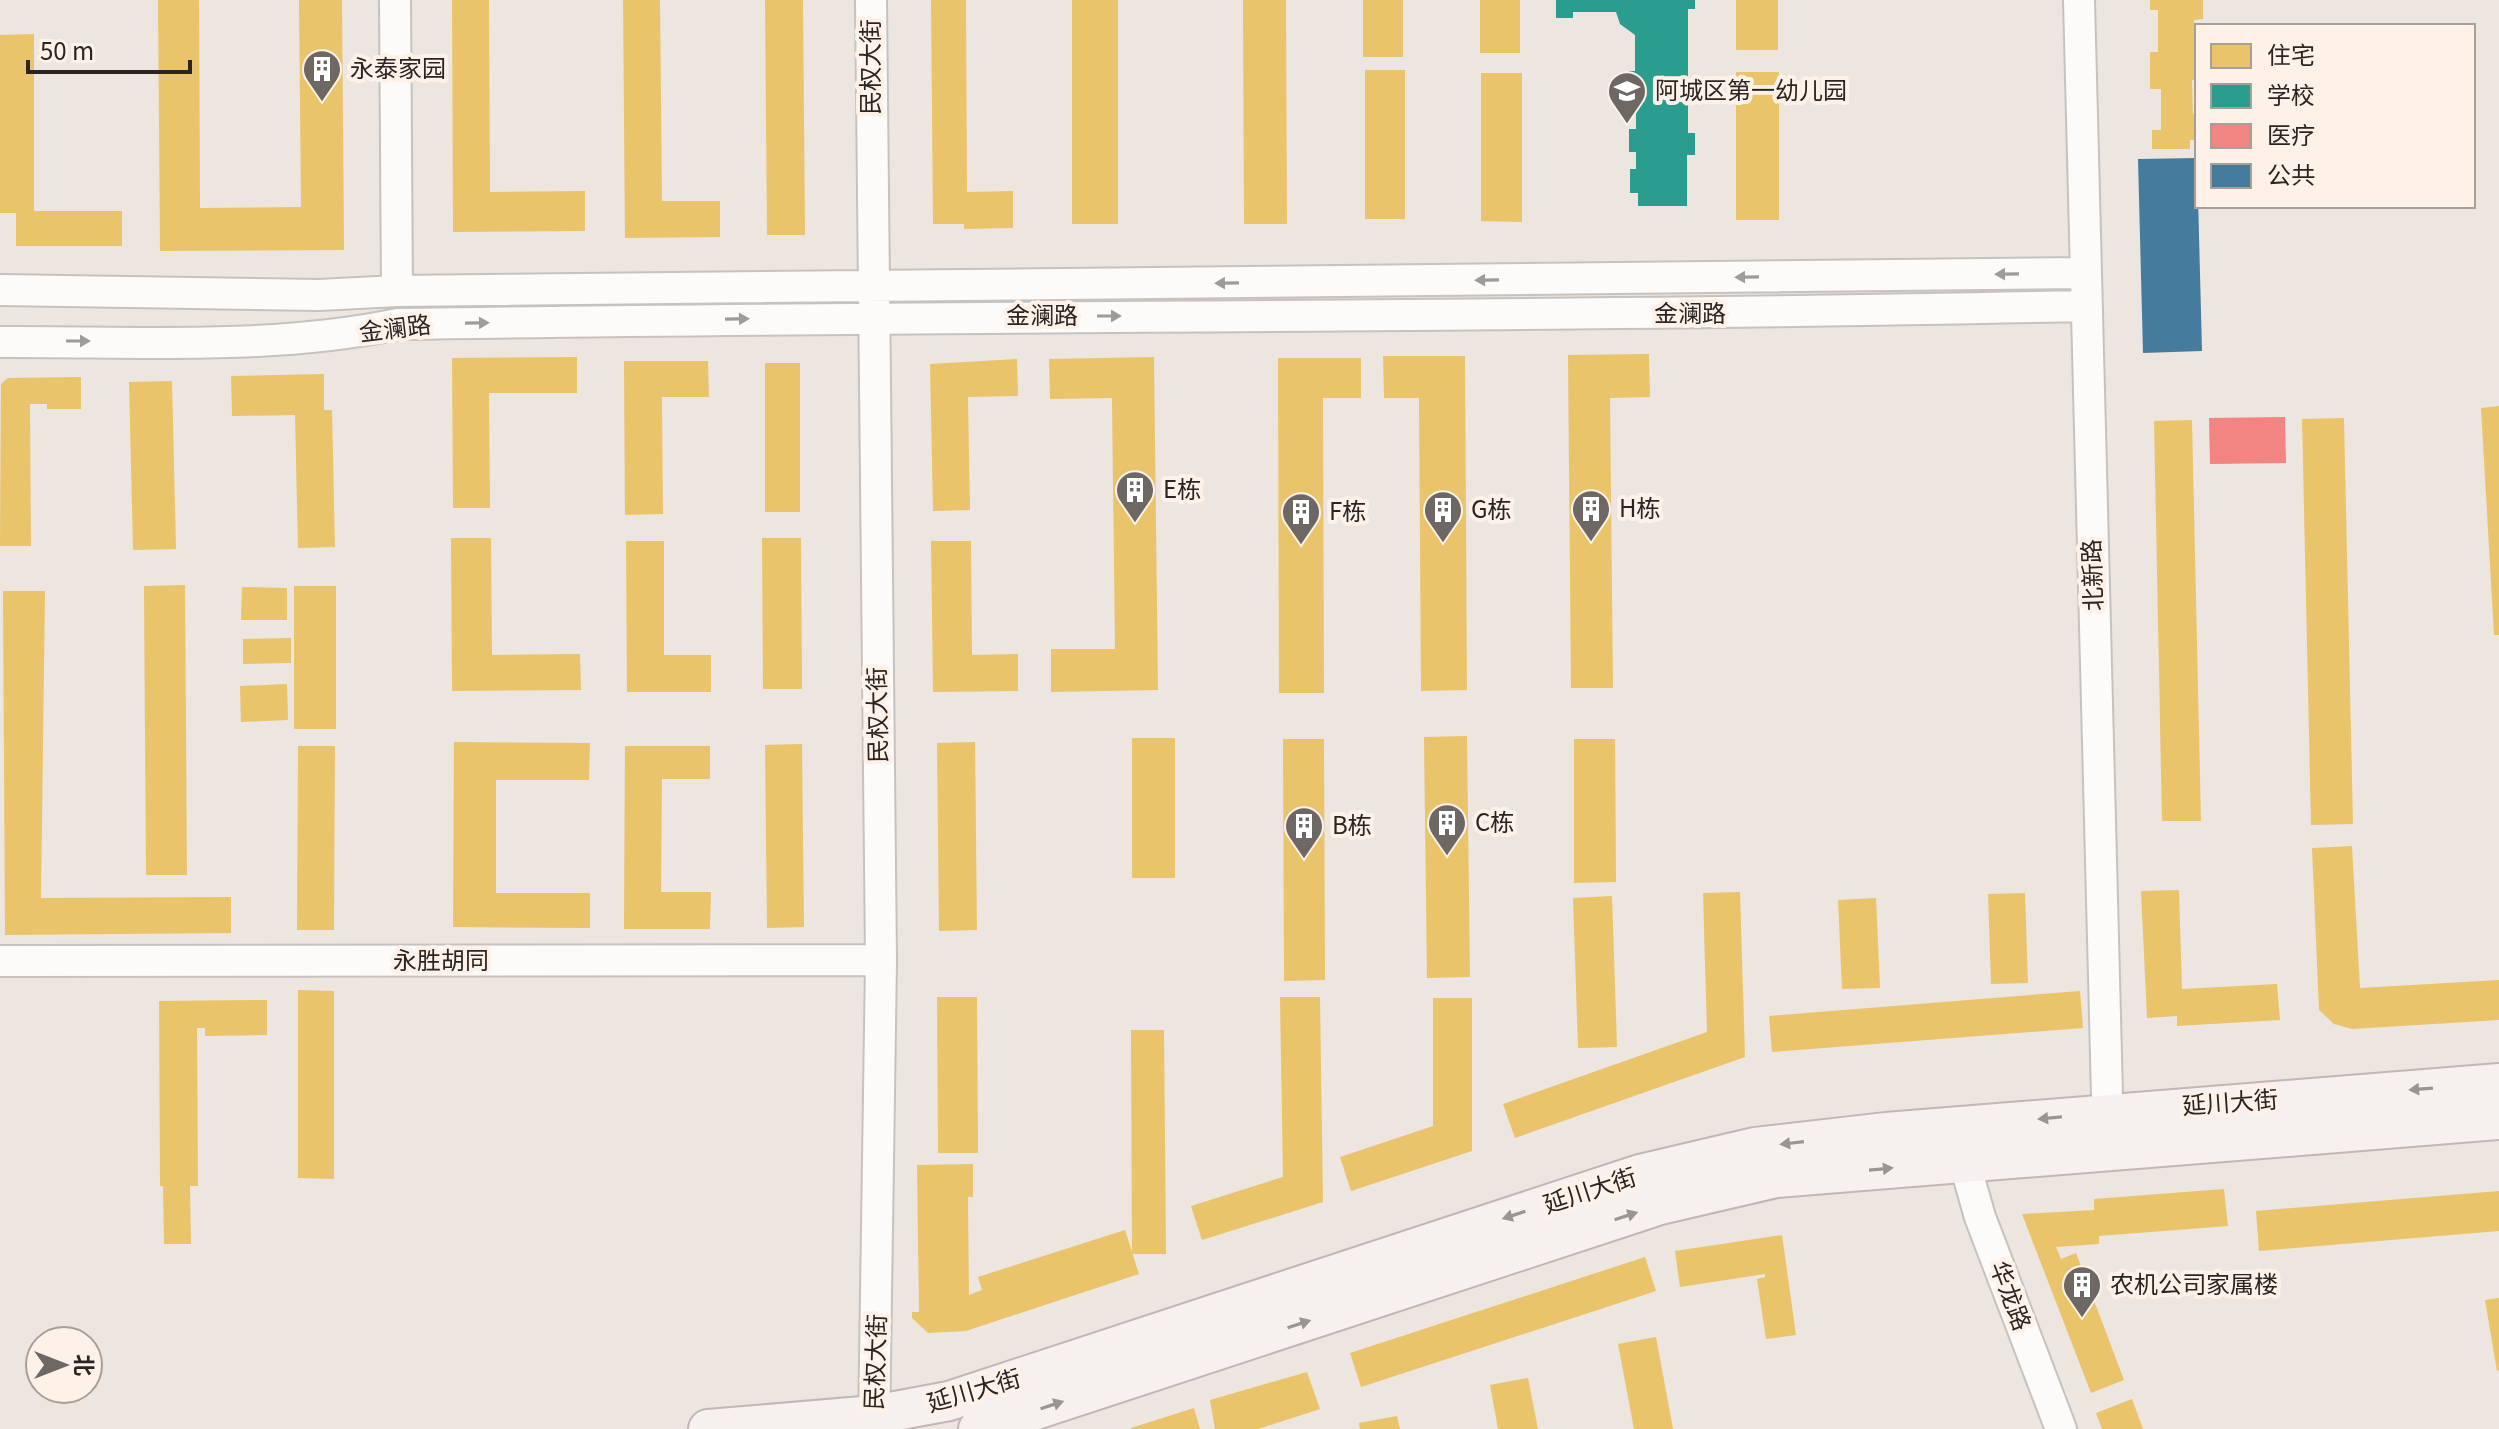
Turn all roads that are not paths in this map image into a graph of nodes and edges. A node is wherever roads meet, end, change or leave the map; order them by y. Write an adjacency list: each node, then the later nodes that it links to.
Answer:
1 (395, 0): 7 (street)
2 (871, 0): 5 (street, 民权大街)
3 (2079, 0): 4 (street, 北新路)
4 (2085, 273): 5 (street, 金澜路, one-way to 5); 8 (street, 北新路)
5 (873, 286): 7 (street, 金澜路); 9 (street, 民权大街)
6 (0, 290): 7 (street, 金澜路)
7 (397, 291)
8 (2086, 306): 9 (street, 金澜路, one-way to 8); 14 (street, 北新路)
9 (873, 317): 10 (street, 金澜路, one-way to 9); 11 (street, 民权大街)
10 (0, 342)
11 (881, 960): 12 (street, 永胜胡同); 18 (street, 民权大街)
12 (0, 961)
13 (2499, 1083): 14 (main road, 延川大街, one-way to 14)
14 (2107, 1113): 16 (street, 北新路); 18 (main road, 延川大街, one-way to 18)
15 (2499, 1120): 16 (main road, 延川大街)
16 (2108, 1151): 17 (main road, 延川大街)
17 (1964, 1161): 20 (main road, 延川大街, one-way to 17); 21 (street, 华龙路)
18 (874, 1422): 19 (main road, 延川大街)
19 (708, 1429)
20 (978, 1429)
21 (2061, 1429)

